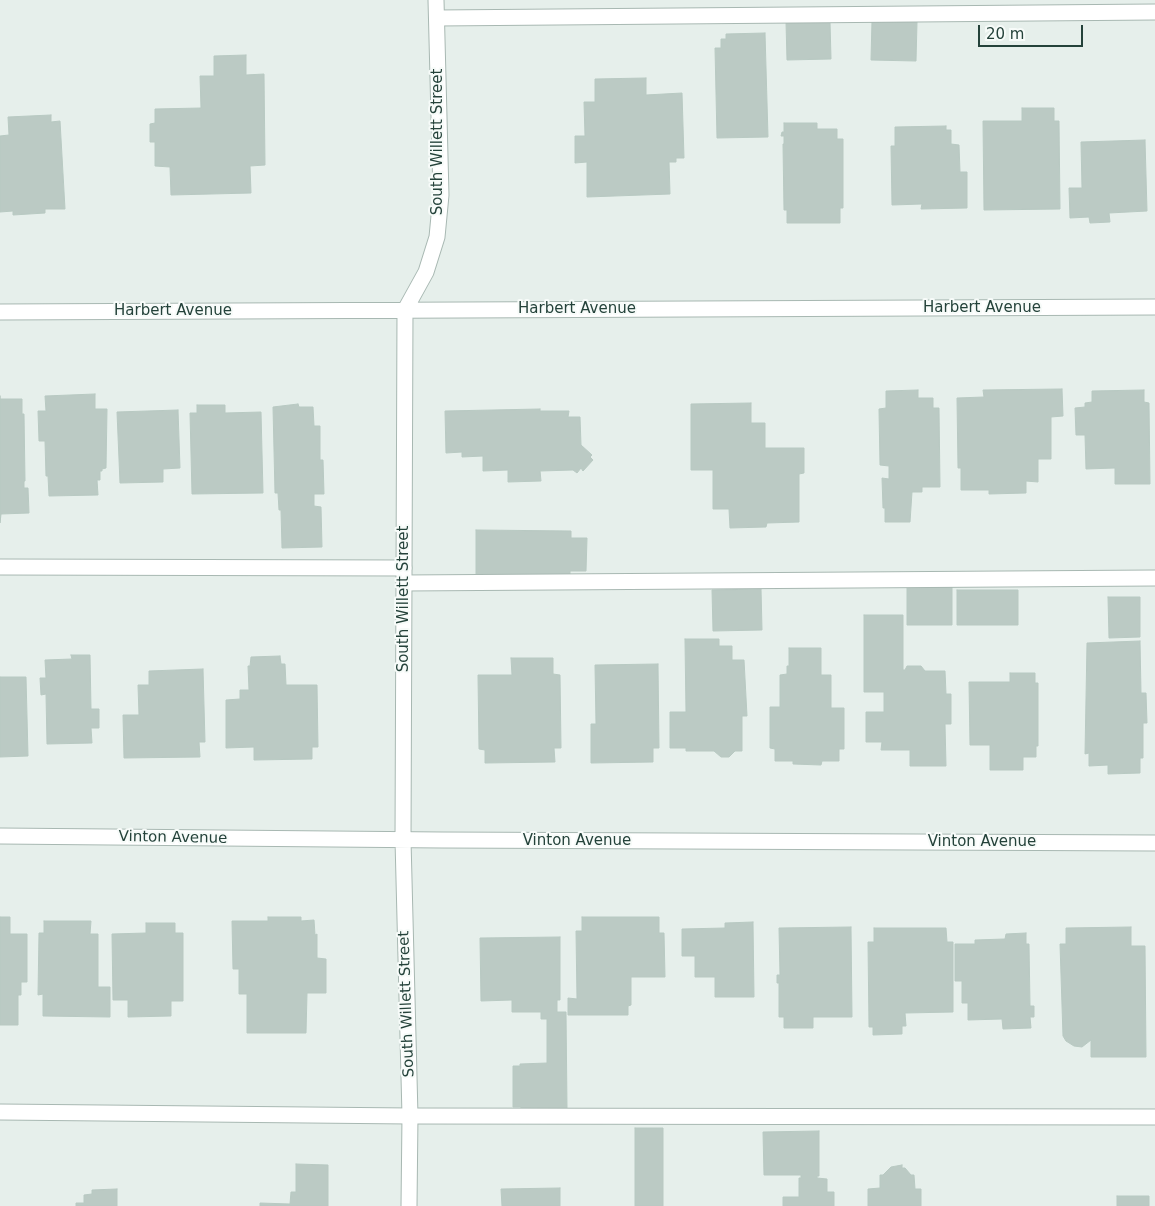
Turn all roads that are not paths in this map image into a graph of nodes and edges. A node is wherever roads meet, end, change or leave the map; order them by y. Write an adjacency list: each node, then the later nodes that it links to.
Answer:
1 (436, 0): 3 (street, South Willett Street)
2 (1155, 12): 3 (street)
3 (437, 18): 5 (street, South Willett Street)
4 (1155, 307): 5 (street, Harbert Avenue)
5 (405, 310): 6 (street, Harbert Avenue); 8 (street, South Willett Street)
6 (0, 312)
7 (0, 568): 8 (street)
8 (404, 576): 9 (street); 11 (street, South Willett Street)
9 (1155, 578)
10 (0, 836): 11 (street, Vinton Avenue)
11 (403, 840): 12 (street, Vinton Avenue); 14 (street, South Willett Street)
12 (1155, 843)
13 (0, 1112): 14 (street)
14 (410, 1116): 15 (street); 16 (street, South Willett Street)
15 (1155, 1118)
16 (409, 1206)

